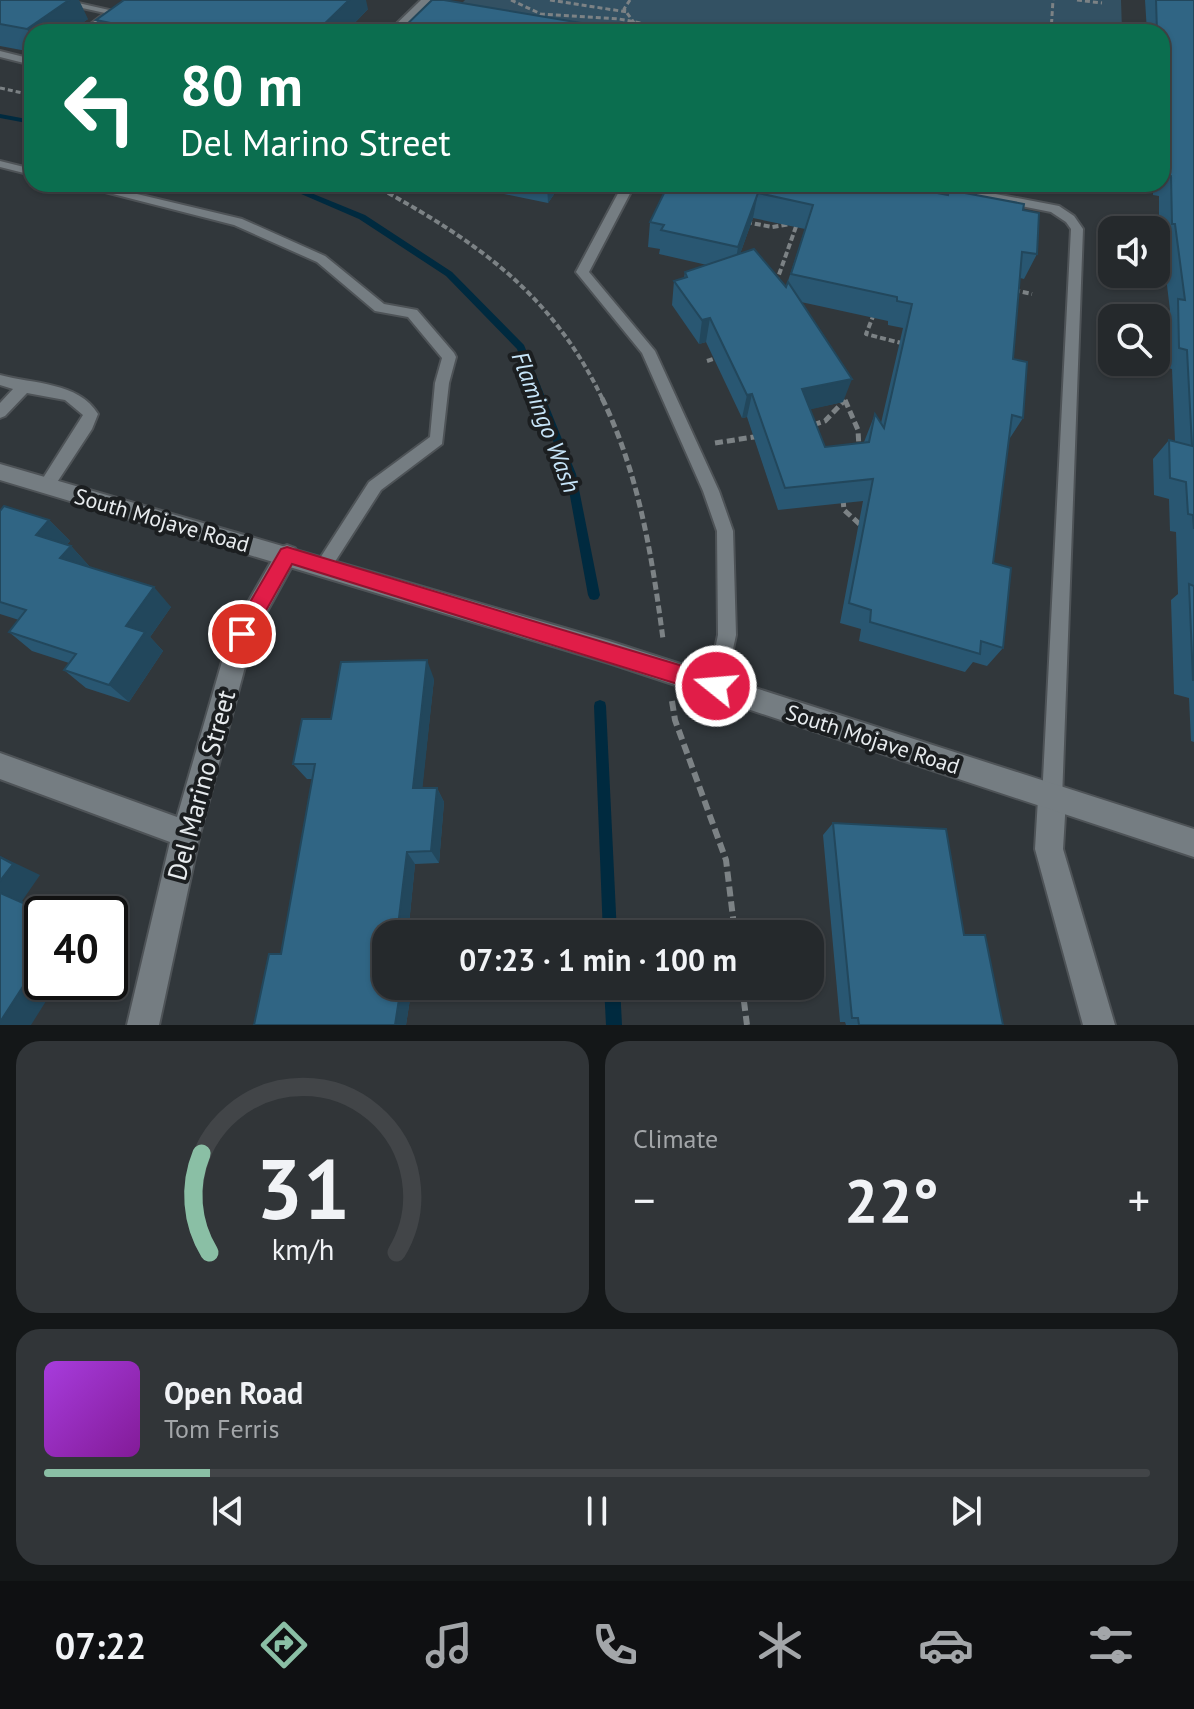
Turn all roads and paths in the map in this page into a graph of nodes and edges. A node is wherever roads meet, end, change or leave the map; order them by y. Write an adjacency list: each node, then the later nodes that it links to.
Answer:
1 (51, 0): 10 (lane)
2 (426, 0): 11 (lane)
3 (511, 0): 12 (path)
4 (550, 0): 9 (path)
5 (630, 0): 9 (path)
6 (1053, 0): 13 (path)
7 (1077, 0): 8 (path)
8 (1102, 3)
9 (627, 12): 12 (path)
10 (96, 24)
11 (401, 24)
12 (635, 24)
13 (1052, 24)
14 (0, 54): 15 (lane)
15 (24, 60)
16 (0, 88): 17 (path)
17 (24, 93)
18 (0, 164): 19 (lane)
19 (24, 170)
20 (113, 192): 50 (lane)
21 (385, 192): 51 (path)
22 (625, 192): 43 (lane)
23 (967, 192): 54 (lane)
24 (745, 222): 25 (path)
25 (781, 226): 26 (path); 26 (path)
26 (791, 242): 27 (path)
27 (775, 286)
28 (1003, 288): 29 (path)
29 (1032, 294)
30 (876, 302): 31 (path)
31 (912, 345)
32 (722, 356): 33 (path)
33 (707, 361)
34 (0, 380): 35 (lane)
35 (24, 387): 38 (lane); 46 (lane)
36 (838, 388): 37 (path)
37 (845, 400): 39 (path); 40 (path)
38 (0, 412)
39 (857, 427): 41 (path); 44 (path)
40 (806, 428)
41 (873, 431)
42 (762, 435): 43 (path)
43 (690, 447): 52 (lane)
44 (853, 462)
45 (0, 472): 46 (street, South Mojave Road)
46 (46, 486): 49 (street, South Mojave Road)
47 (845, 486): 48 (path)
48 (871, 531)
49 (287, 555): 50 (street, South Mojave Road); 55 (street, Del Marino Street)
50 (323, 566): 51 (street, South Mojave Road)
51 (666, 671): 52 (street, South Mojave Road); 57 (path)
52 (716, 686): 54 (street, South Mojave Road)
53 (0, 766): 55 (street)
54 (1052, 799): 56 (street, South Mojave Road); 61 (street)
55 (186, 834): 59 (street, Del Marino Street)
56 (1194, 843)
57 (733, 920)
58 (744, 1000): 60 (path)
59 (143, 1025)
60 (747, 1025)
61 (1099, 1025)

